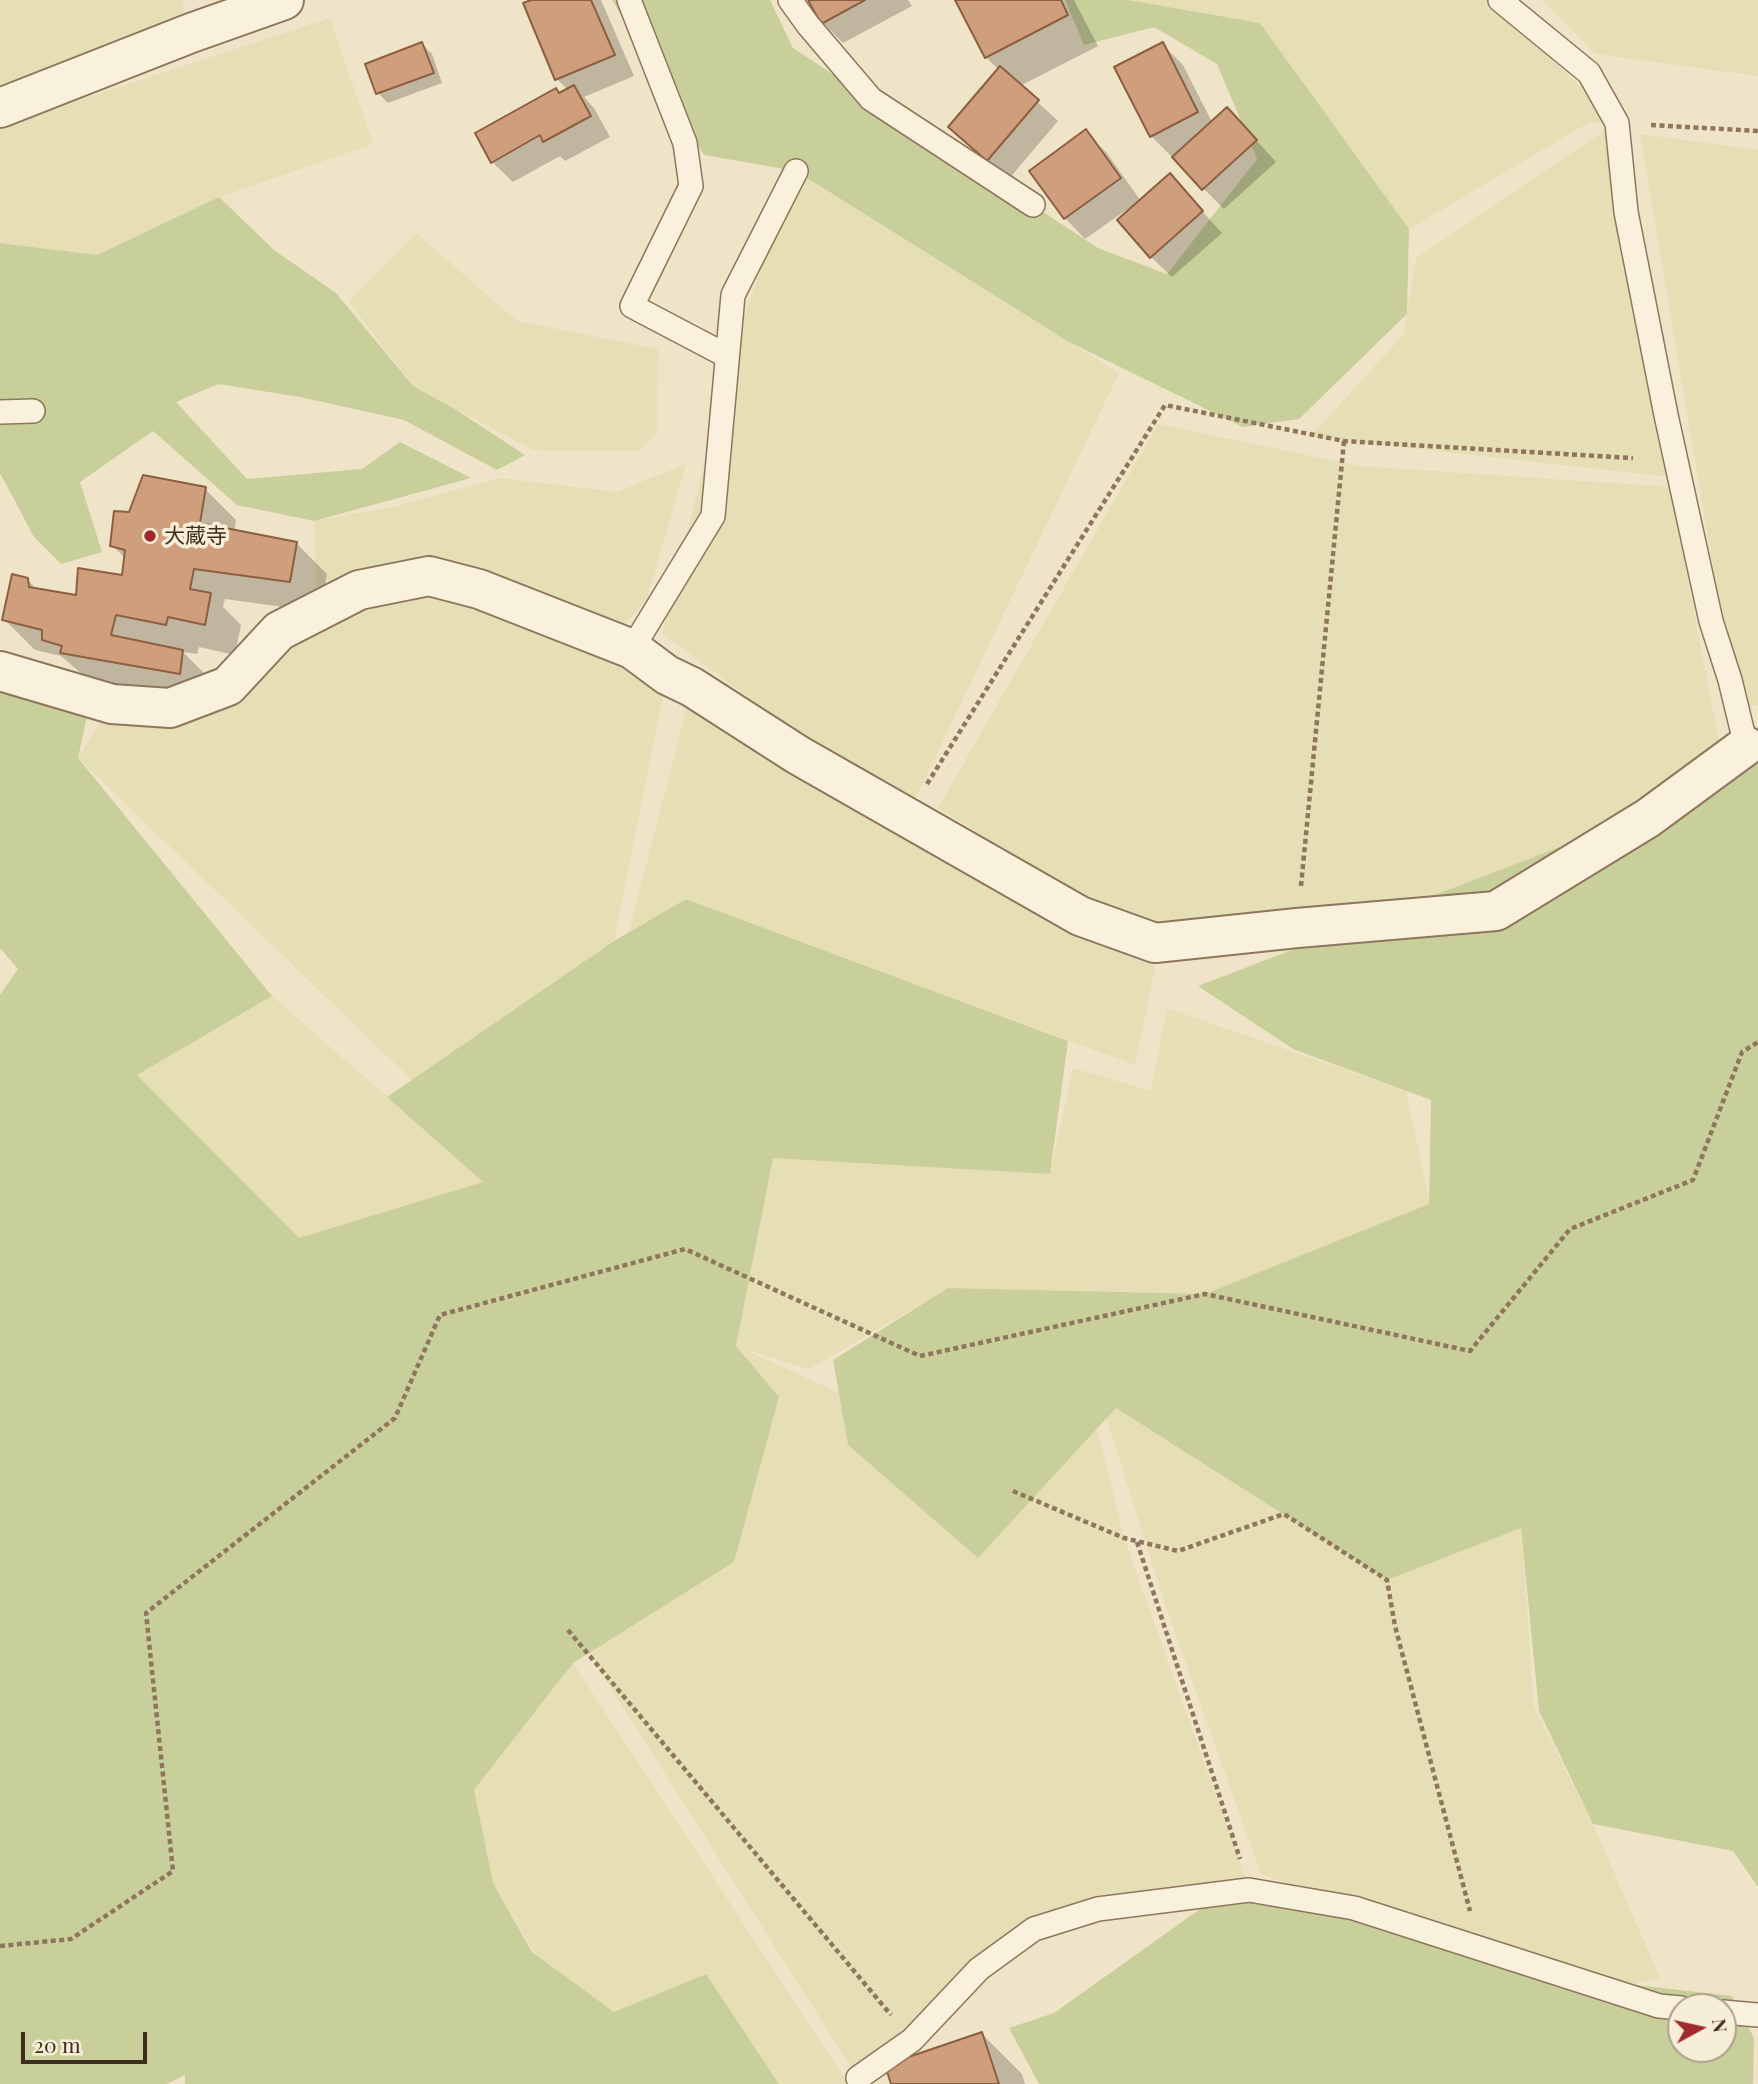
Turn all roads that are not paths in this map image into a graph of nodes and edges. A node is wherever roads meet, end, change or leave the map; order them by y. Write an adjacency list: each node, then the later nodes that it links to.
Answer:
1 (284, 0): 5 (street)
2 (629, 0): 8 (lane)
3 (790, 0): 7 (lane)
4 (1500, 0): 13 (lane)
5 (0, 108)
6 (796, 171): 8 (lane)
7 (1033, 205)
8 (727, 356): 11 (lane)
9 (33, 411): 10 (lane)
10 (0, 412)
11 (632, 649): 12 (street); 13 (street)
12 (0, 671)
13 (1754, 744)
14 (1667, 2007): 17 (lane)
15 (1737, 2013): 16 (lane)
16 (1758, 2015)
17 (858, 2078)

